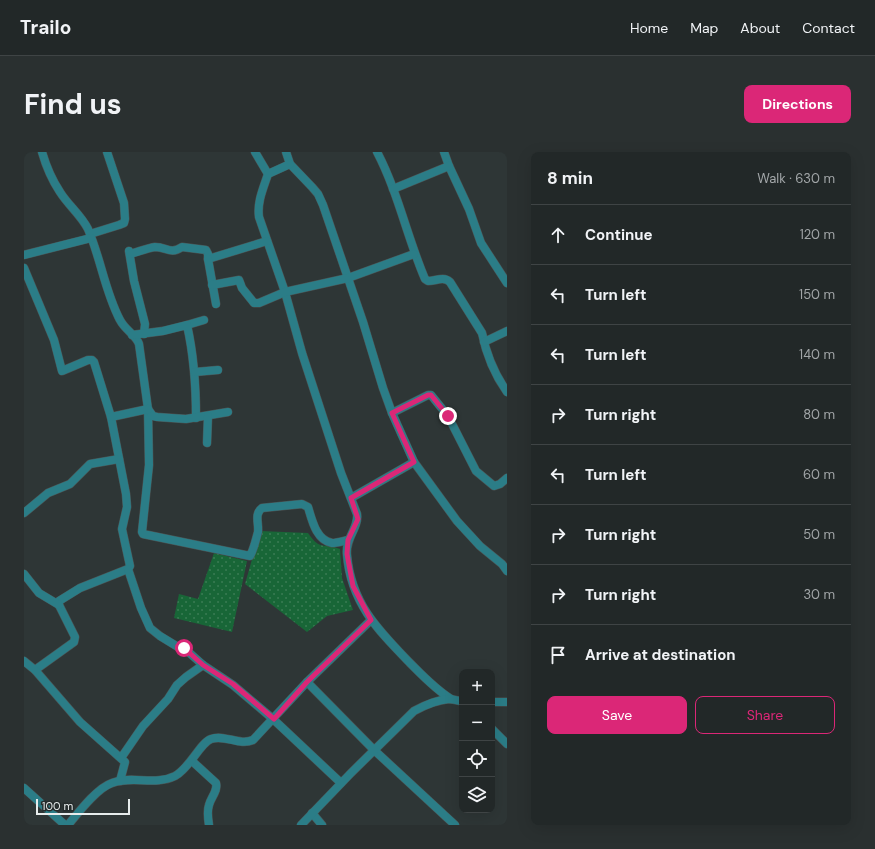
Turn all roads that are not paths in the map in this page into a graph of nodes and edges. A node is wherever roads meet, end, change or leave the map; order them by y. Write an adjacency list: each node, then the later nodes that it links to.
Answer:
1 (42, 152): 11 (street)
2 (107, 152): 11 (street)
3 (255, 152): 9 (street)
4 (286, 152): 7 (street)
5 (377, 152): 10 (street)
6 (444, 152): 8 (street)
7 (290, 164): 9 (street); 17 (street)
8 (449, 166): 10 (street); 18 (street)
9 (268, 174): 12 (street)
10 (393, 189): 13 (street)
11 (91, 236): 14 (street); 26 (street)
12 (267, 241): 15 (street); 20 (street)
13 (414, 254): 17 (street); 27 (street)
14 (24, 255)
15 (208, 260): 19 (street); 25 (street)
16 (24, 268): 35 (street)
17 (348, 278): 20 (street); 33 (street)
18 (507, 283)
19 (212, 285): 20 (street); 21 (street)
20 (285, 292): 41 (street)
21 (216, 304)
22 (204, 320): 23 (street)
23 (187, 325): 25 (street); 29 (street)
24 (507, 331): 27 (street)
25 (144, 334): 26 (street)
26 (132, 335): 31 (street)
27 (484, 342): 30 (street)
28 (218, 370): 29 (street)
29 (195, 372): 36 (street)
30 (507, 392)
31 (148, 409): 35 (street); 36 (street); 43 (street)
32 (228, 412): 34 (street)
33 (392, 413): 39 (street); 40 (street)
34 (208, 416): 36 (street); 37 (street)
35 (111, 417): 38 (street)
36 (196, 418)
37 (206, 443)
38 (119, 459): 42 (street); 45 (street)
39 (414, 462): 41 (street); 44 (street)
40 (507, 478)
41 (351, 498): 43 (street)
42 (24, 513)
43 (348, 540): 49 (street)
44 (504, 562): 46 (street)
45 (128, 569): 48 (street); 51 (street)
46 (507, 571)
47 (24, 574): 48 (street)
48 (59, 605): 52 (street)
49 (371, 620): 53 (street); 54 (street)
50 (24, 661): 52 (street)
51 (203, 665): 59 (street); 63 (street)
52 (35, 670): 63 (street)
53 (307, 682): 59 (street); 62 (street)
54 (437, 690): 55 (street); 56 (street)
55 (458, 701): 56 (street)
56 (433, 702): 62 (street)
57 (495, 702): 58 (street)
58 (507, 702)
59 (274, 719): 64 (street); 66 (street)
60 (495, 732): 61 (street)
61 (507, 744)
62 (374, 750): 66 (street); 74 (street)
63 (121, 758): 65 (street)
64 (192, 760): 65 (street); 71 (street)
65 (120, 781): 70 (street)
66 (341, 783): 68 (street)
67 (24, 788): 69 (street)
68 (312, 813): 72 (street); 73 (street)
69 (65, 825)
70 (68, 825)
71 (209, 825)
72 (301, 825)
73 (322, 825)
74 (455, 825)

